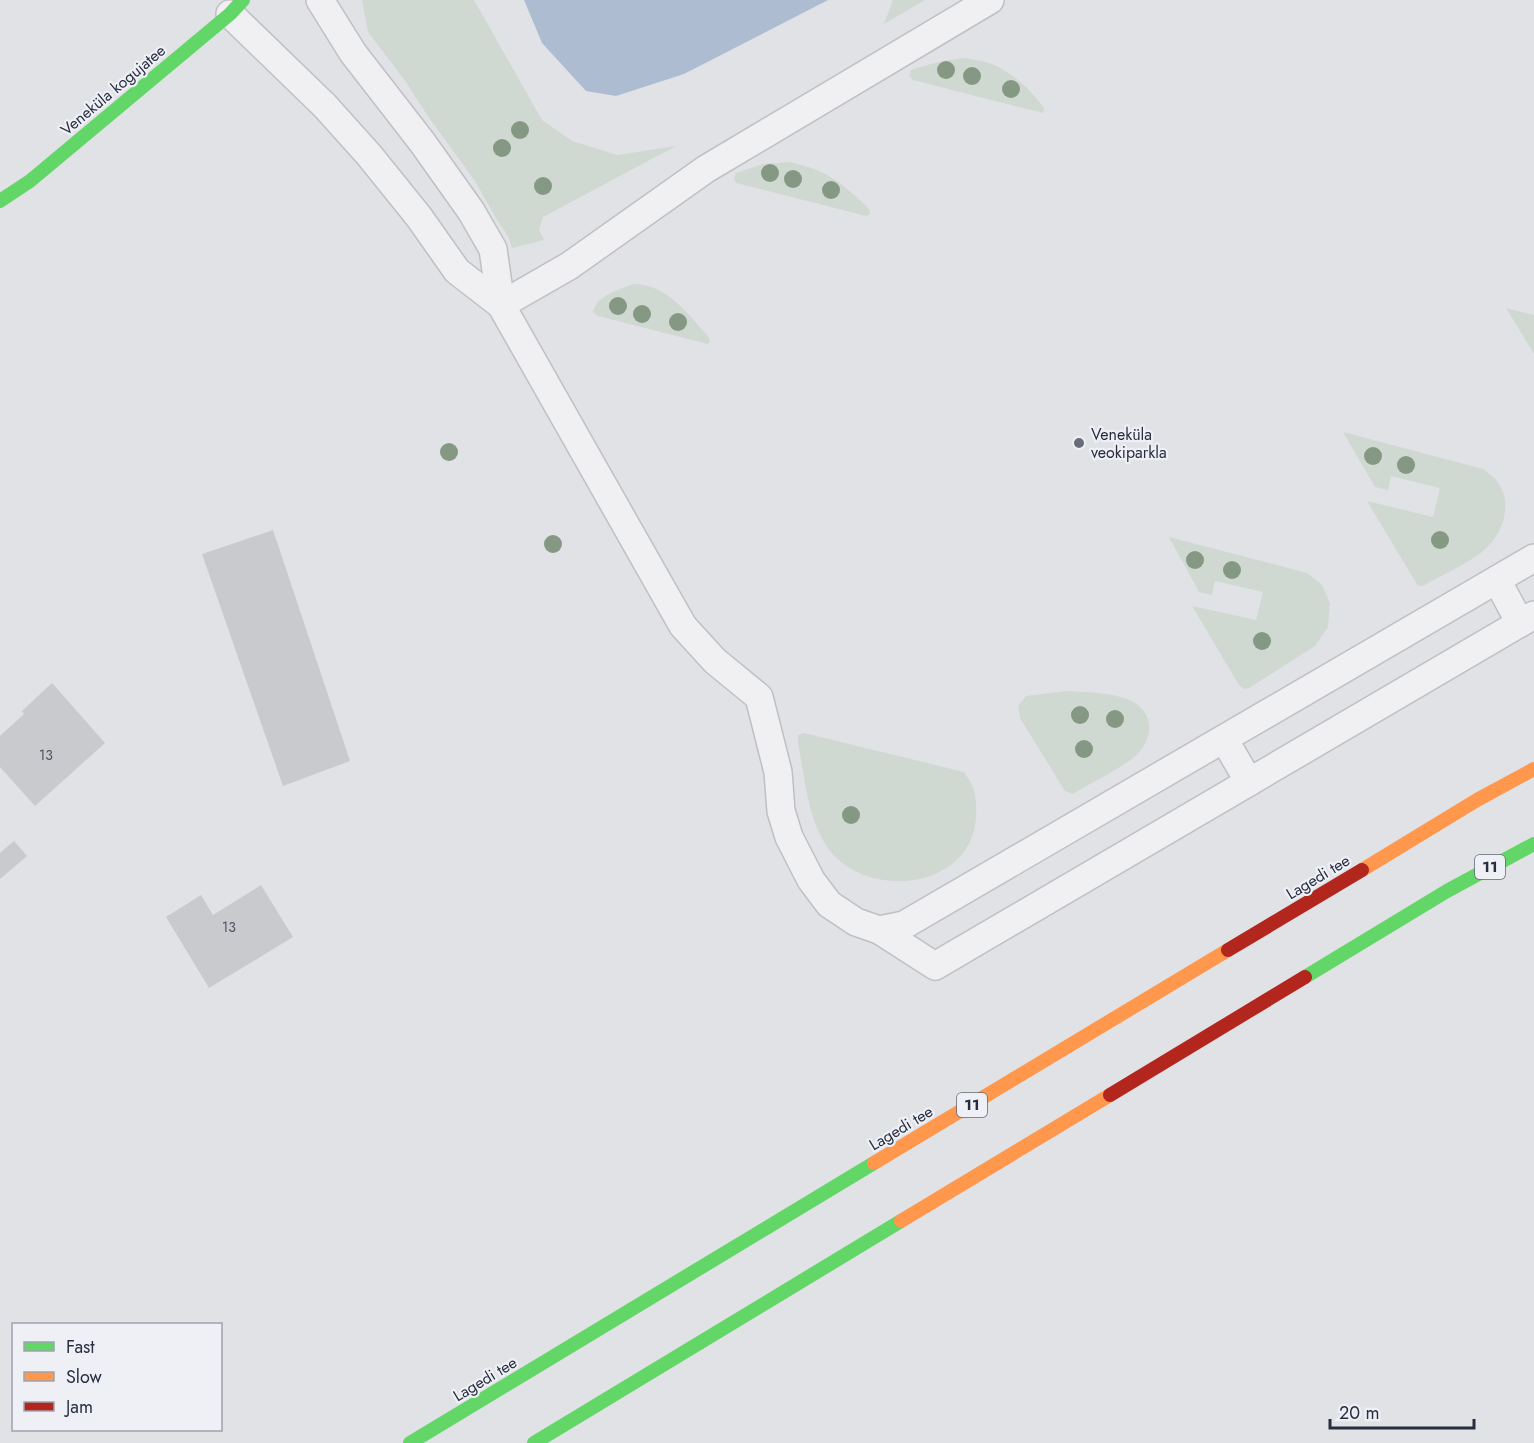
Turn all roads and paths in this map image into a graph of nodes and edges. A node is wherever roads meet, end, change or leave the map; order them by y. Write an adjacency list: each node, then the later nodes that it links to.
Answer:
1 (320, 0): 5 (lane)
2 (990, 0): 5 (lane)
3 (236, 7): 4 (main road, Veneküla kogujatee); 5 (lane)
4 (0, 201)
5 (501, 305): 17 (lane)
6 (1534, 558): 7 (lane)
7 (1497, 580): 8 (lane); 9 (lane)
8 (1527, 619): 12 (lane)
9 (1224, 739): 12 (lane); 17 (lane)
10 (1534, 765): 13 (main road)
11 (1534, 769): 13 (main road, Lagedi tee / 11)
12 (1249, 782): 17 (lane)
13 (1478, 800): 18 (main road, Lagedi tee / 11)
14 (1534, 844): 16 (main road, 11)
15 (1534, 852): 16 (main road)
16 (1447, 891): 19 (main road, 11)
17 (879, 930)
18 (410, 1443)
19 (534, 1443)

